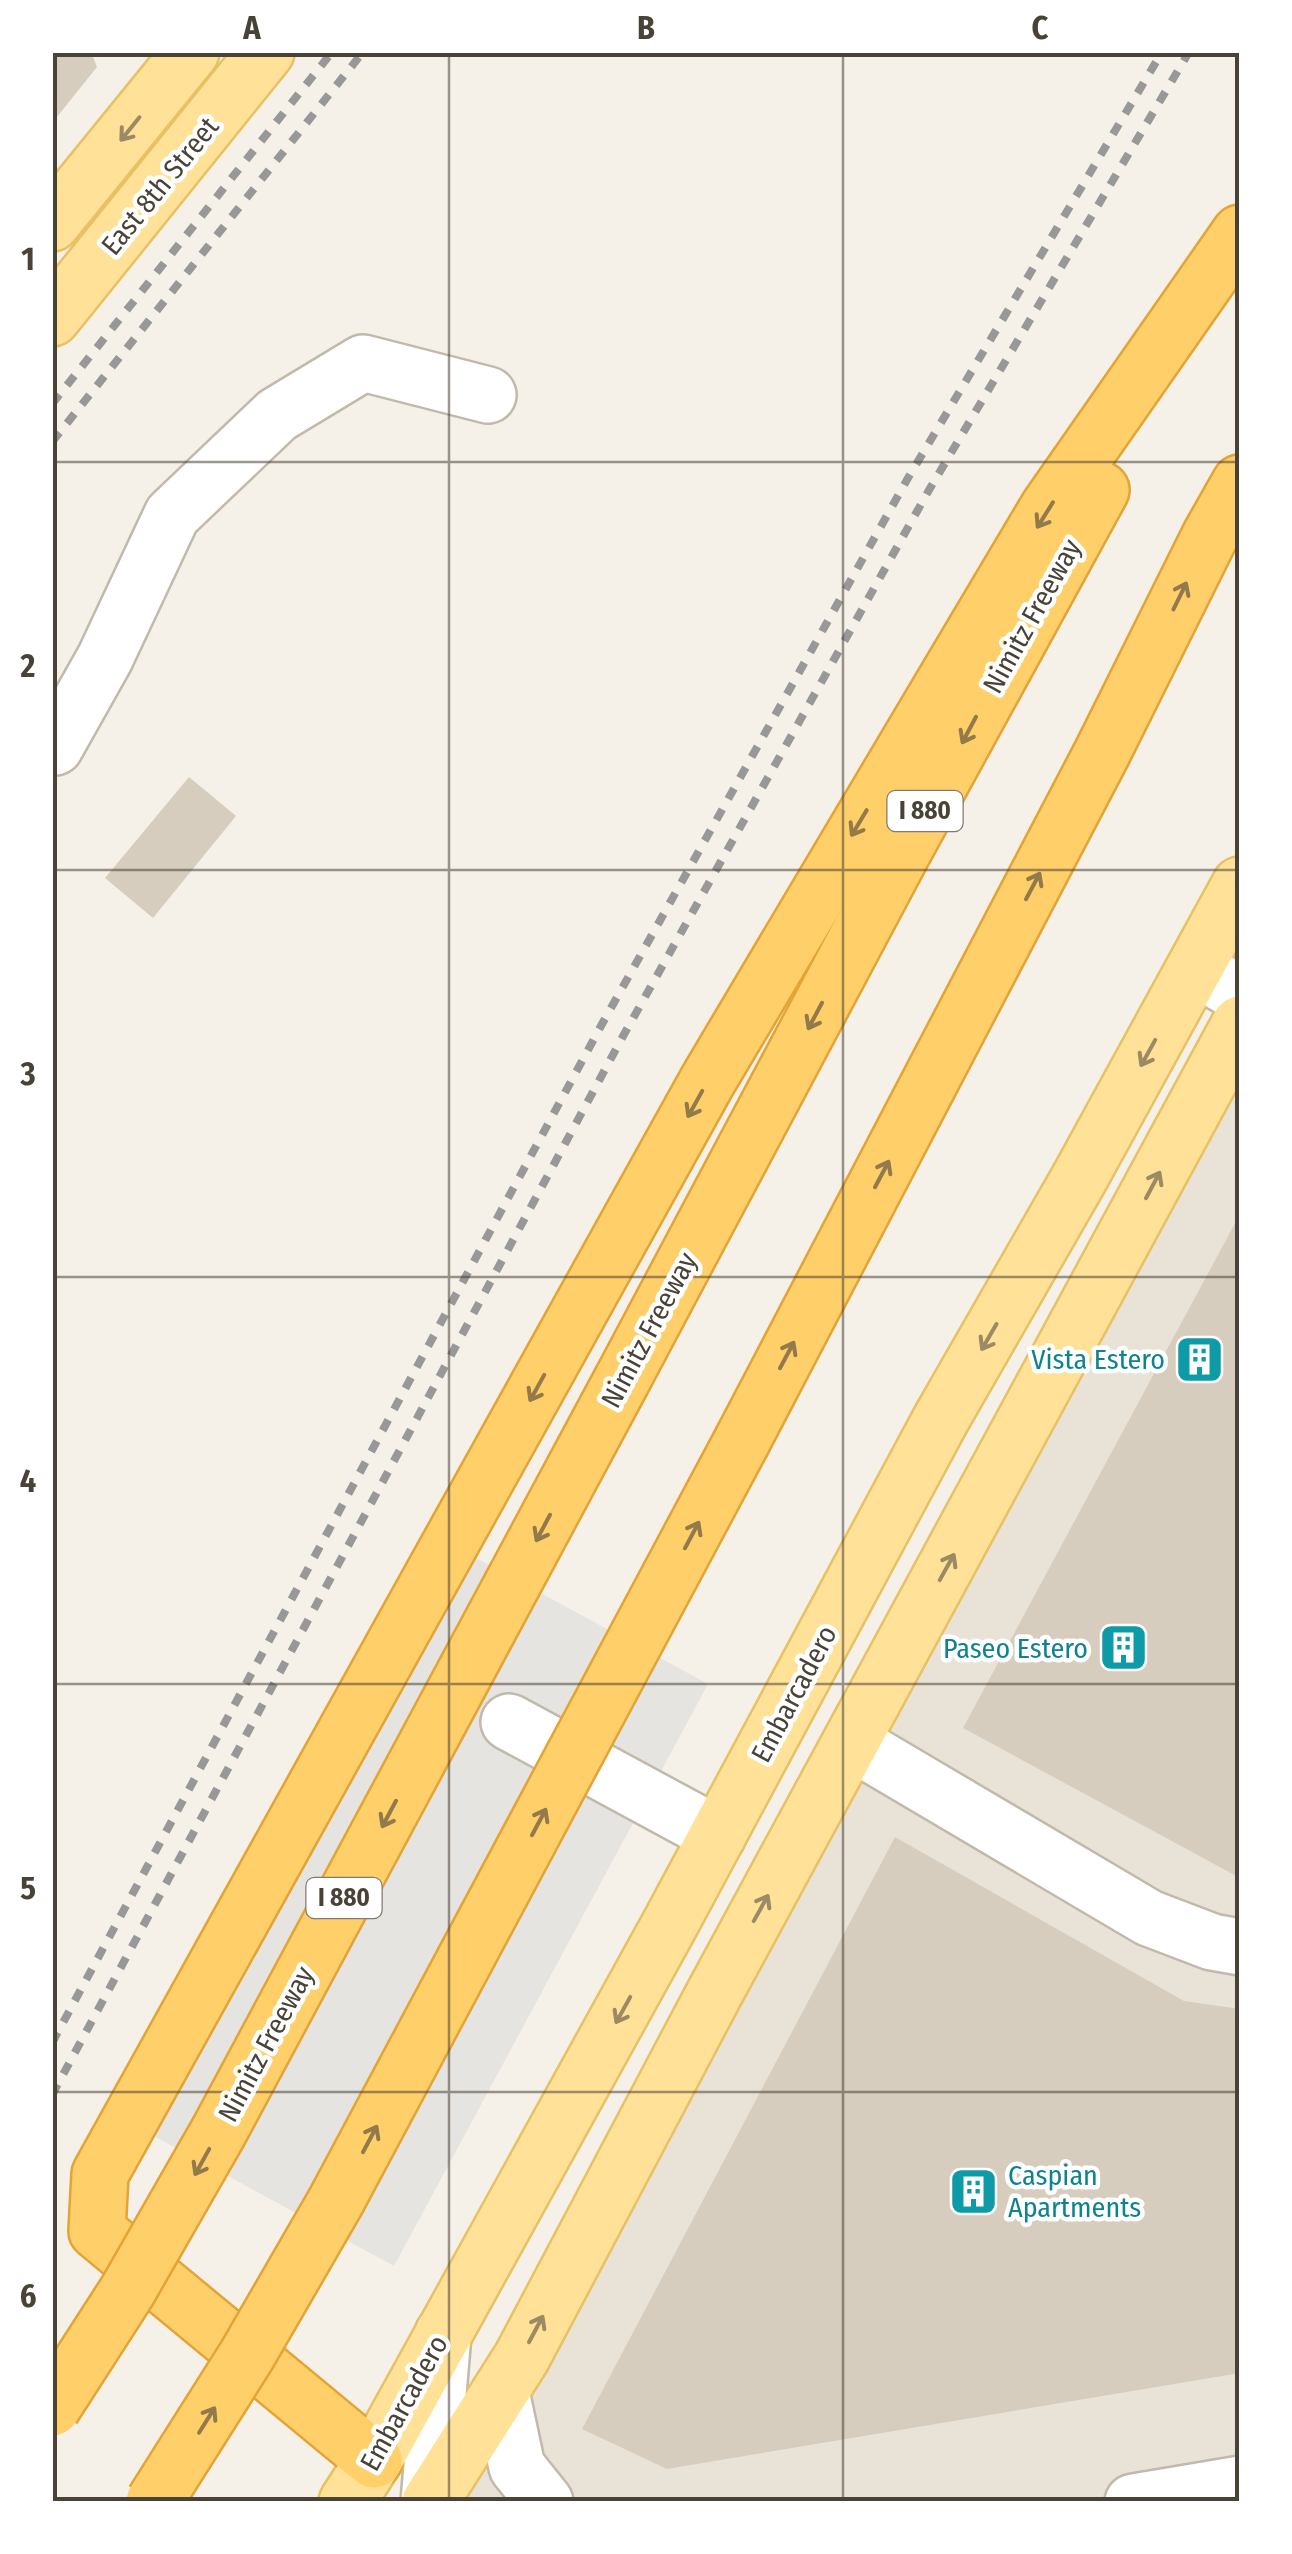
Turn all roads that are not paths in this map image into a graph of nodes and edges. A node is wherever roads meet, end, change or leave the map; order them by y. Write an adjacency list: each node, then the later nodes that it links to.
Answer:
1 (191, 52): 3 (main road, one-way to 3)
2 (266, 52): 6 (main road, East 8th Street)
3 (52, 223)
4 (1240, 233): 20 (highway, one-way to 20)
5 (1240, 248): 19 (highway, Nimitz Freeway / I 880, one-way to 19, bridge)
6 (55, 310)
7 (488, 395): 9 (street)
8 (1240, 482): 22 (highway, one-way to 8, bridge)
9 (54, 756)
10 (1240, 885): 11 (main road, Embarcadero)
11 (1217, 981): 15 (main road, Embarcadero, one-way to 15)
12 (1240, 1024): 14 (main road, one-way to 12)
13 (509, 1722): 15 (street)
14 (851, 1742): 16 (street); 18 (main road, one-way to 14)
15 (718, 1835): 17 (main road, Embarcadero, one-way to 17)
16 (1240, 1947)
17 (443, 2334): 20 (main road, Embarcadero); 23 (street)
18 (501, 2392): 23 (main road); 24 (street)
19 (52, 2408)
20 (361, 2481): 23 (street)
21 (1240, 2484): 25 (street)
22 (154, 2502)
23 (428, 2502)
24 (546, 2502)
25 (1132, 2502)

